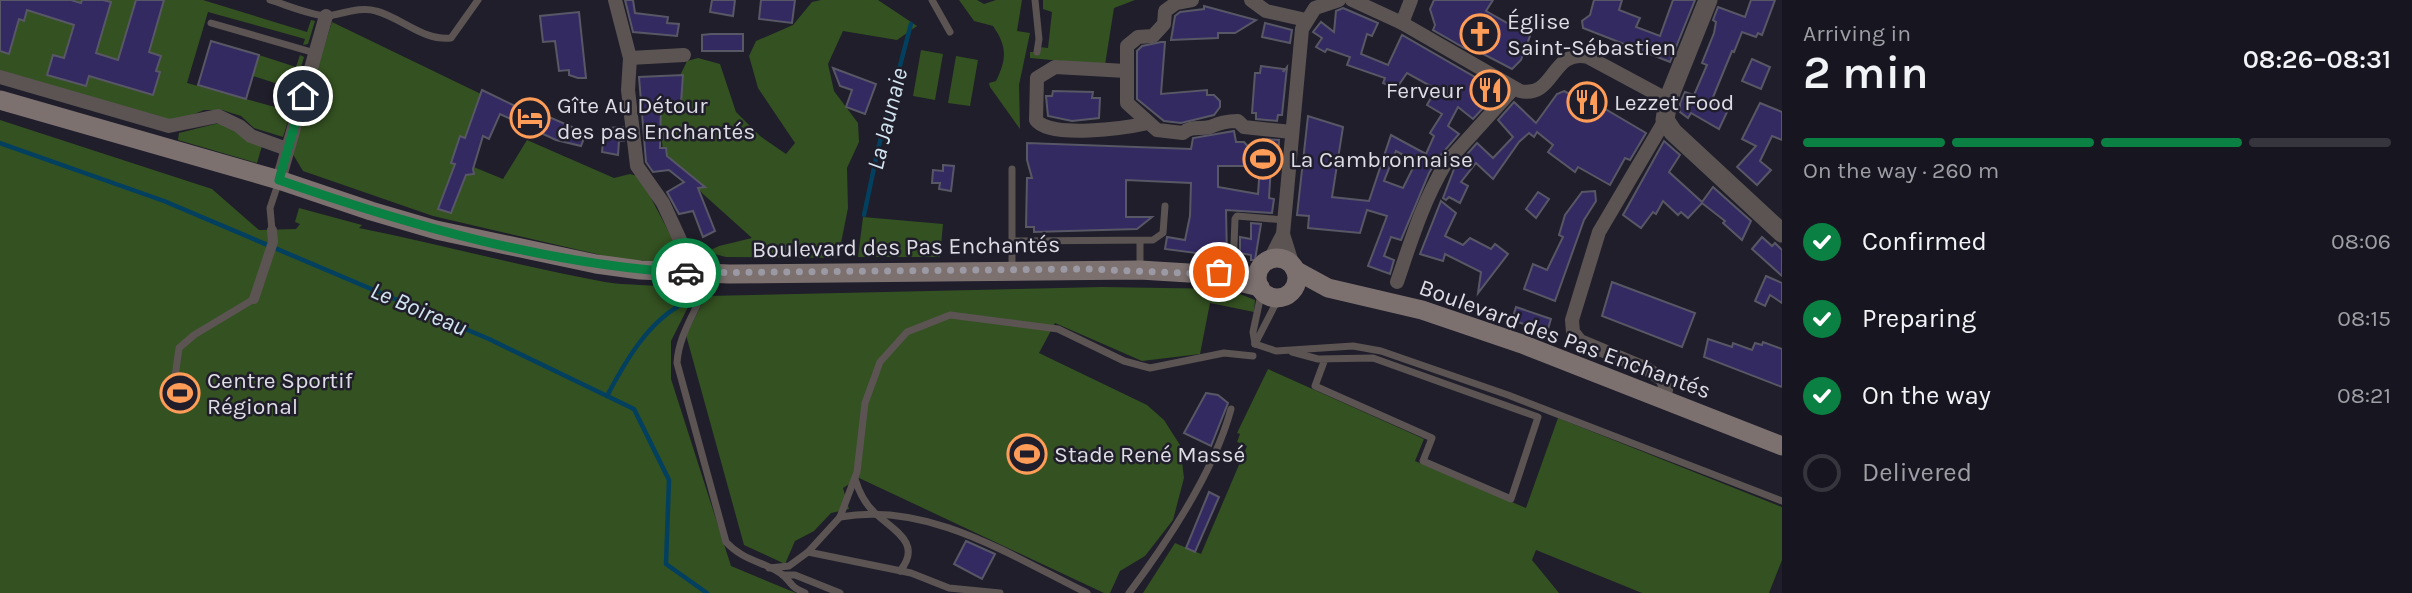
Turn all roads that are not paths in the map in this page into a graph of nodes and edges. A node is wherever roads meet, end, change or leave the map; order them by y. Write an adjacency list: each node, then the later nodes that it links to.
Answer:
1 (270, 0): 12 (lane)
2 (478, 0): 12 (lane)
3 (615, 0): 20 (street)
4 (932, 0): 16 (lane)
5 (1035, 0): 17 (lane)
6 (1192, 0): 21 (street)
7 (1251, 0): 13 (street)
8 (1339, 0): 13 (street)
9 (1352, 0): 15 (street)
10 (1411, 0): 15 (street)
11 (1708, 0): 25 (street)
12 (326, 16): 18 (street)
13 (1306, 20): 27 (street)
14 (211, 23): 18 (lane)
15 (1402, 23): 23 (street)
16 (950, 32)
17 (1037, 52)
18 (316, 53): 28 (street)
19 (684, 55): 20 (street)
20 (630, 58): 41 (street)
21 (1126, 71): 26 (street); 26 (street)
22 (0, 78): 28 (street)
23 (1514, 88): 25 (street); 45 (street)
24 (0, 100): 30 (main road, Boulevard des Pas Enchantés)
25 (1666, 110): 33 (street); 54 (street)
26 (1148, 123): 27 (street)
27 (1292, 132): 32 (street)
28 (287, 149): 30 (street)
29 (1012, 169): 35 (lane)
30 (279, 180): 34 (lane); 41 (main road, Boulevard des Pas Enchantés)
31 (1165, 206): 36 (lane)
32 (1283, 227): 37 (street); 40 (lane); 44 (street)
33 (1782, 233)
34 (273, 236): 48 (street)
35 (1014, 241): 36 (lane); 38 (lane)
36 (1140, 241): 39 (lane)
37 (1294, 268): 44 (main road, Boulevard des Pas Enchantés); 46 (main road, Boulevard des Pas Enchantés); 47 (main road)
38 (1012, 270): 39 (main road, Boulevard des Pas Enchantés); 42 (main road, Boulevard des Pas Enchantés)
39 (1140, 270): 43 (main road, Boulevard des Pas Enchantés)
40 (1233, 270): 43 (main road, Boulevard des Pas Enchantés); 44 (main road, Boulevard des Pas Enchantés)
41 (688, 273): 42 (main road, Boulevard des Pas Enchantés)
42 (709, 274): 62 (lane)
43 (1205, 274): 44 (main road, Boulevard des Pas Enchantés)
44 (1263, 276): 47 (main road, Boulevard des Pas Enchantés); 49 (lane)
45 (1397, 282)
46 (1328, 288): 47 (main road, Boulevard des Pas Enchantés); 54 (main road, Boulevard des Pas Enchantés)
47 (1288, 295): 49 (lane)
48 (254, 299): 53 (lane)
49 (1255, 344): 50 (lane)
50 (1292, 352): 52 (lane); 58 (lane)
51 (1253, 356): 57 (lane)
52 (1325, 359): 52 (lane)
53 (175, 377)
54 (1663, 400): 56 (main road, Boulevard des Pas Enchantés)
55 (1231, 409): 69 (lane)
56 (1782, 446)
57 (855, 478): 59 (lane); 60 (lane)
58 (1782, 501)
59 (875, 513): 60 (lane); 63 (lane); 68 (lane)
60 (840, 517): 61 (lane)
61 (808, 552): 62 (lane); 63 (lane)
62 (768, 568): 64 (lane)
63 (900, 570): 67 (lane)
64 (783, 575): 65 (lane); 66 (lane)
65 (805, 593)
66 (840, 593)
67 (1000, 593)
68 (1087, 593)
69 (1129, 593)

